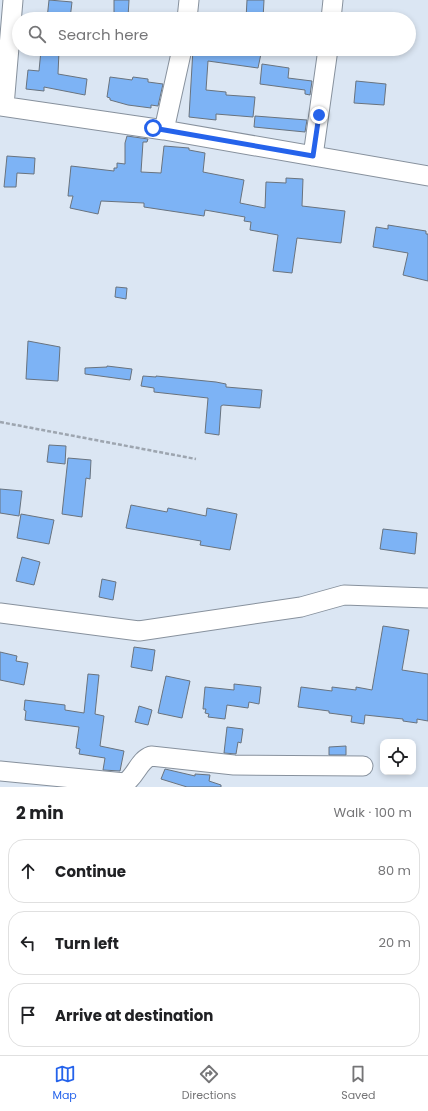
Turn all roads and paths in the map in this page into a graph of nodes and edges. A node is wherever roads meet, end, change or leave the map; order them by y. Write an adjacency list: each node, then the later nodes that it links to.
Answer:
1 (13, 0): 8 (street)
2 (189, 0): 4 (street)
3 (333, 0): 5 (street)
4 (188, 12)
5 (332, 12)
6 (180, 56): 9 (street)
7 (327, 56): 10 (street)
8 (2, 106): 9 (street)
9 (164, 130): 10 (street)
10 (313, 156): 11 (street)
11 (428, 176)
12 (0, 422): 13 (path)
13 (196, 459)
14 (428, 598): 15 (street)
15 (0, 613)
16 (363, 766): 17 (street)
17 (0, 771)

